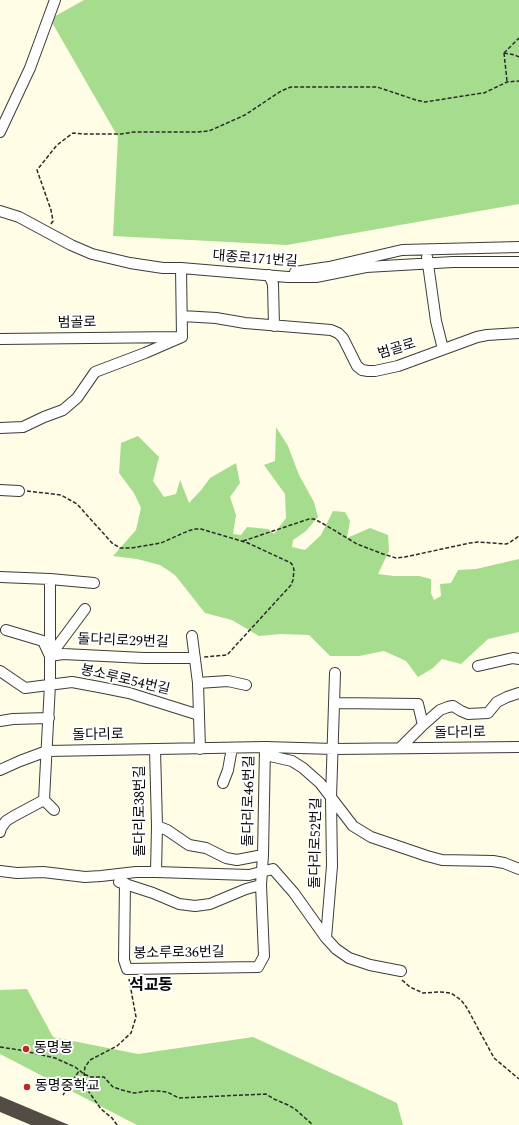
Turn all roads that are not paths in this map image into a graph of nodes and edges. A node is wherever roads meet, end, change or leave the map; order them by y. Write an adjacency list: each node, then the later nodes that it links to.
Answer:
1 (56, 0): 2 (street)
2 (4, 115): 3 (street)
3 (0, 132)
4 (0, 211): 9 (street, 대종로171번길)
5 (519, 246): 6 (street)
6 (426, 249): 8 (street); 10 (street)
7 (519, 262): 8 (street, 대종로171번길)
8 (428, 263): 10 (street, 대종로171번길); 16 (street)
9 (181, 268): 10 (street, 대종로171번길); 11 (street)
10 (269, 275): 12 (street)
11 (182, 316): 12 (street, 범골로); 14 (street)
12 (274, 326): 16 (street, 범골로)
13 (519, 333): 16 (street, 범골로)
14 (182, 337): 15 (street, 범골로); 17 (street)
15 (0, 339)
16 (444, 349)
17 (0, 428)
18 (0, 490): 19 (street)
19 (19, 490)
20 (0, 577): 21 (street)
21 (50, 579): 22 (street); 26 (street)
22 (94, 583)
23 (85, 609): 26 (street)
24 (6, 630): 26 (street)
25 (192, 636): 27 (street)
26 (50, 656): 27 (street, 돌다리로29번길); 33 (street)
27 (195, 658): 32 (street)
28 (519, 659): 29 (street)
29 (478, 666)
30 (0, 671): 33 (street, 봉소루로54번길)
31 (335, 673): 36 (street)
32 (198, 683): 34 (street); 37 (street)
33 (50, 684): 37 (street, 봉소루로54번길); 38 (street)
34 (246, 685)
35 (519, 693): 40 (street, 돌다리로)
36 (335, 703): 40 (street, 돌다리로); 47 (street)
37 (199, 715): 46 (street)
38 (49, 718): 39 (street); 48 (street)
39 (0, 721)
40 (423, 725): 44 (street, 돌다리로)
41 (266, 747): 43 (street, 돌다리로); 47 (street, 돌다리로); 51 (street); 56 (street, 돌다리로46번길)
42 (519, 747): 44 (street, 돌다리로)
43 (232, 748): 46 (street, 돌다리로); 50 (street)
44 (400, 748): 47 (street, 돌다리로)
45 (155, 749): 46 (street, 돌다리로); 48 (street, 돌다리로); 54 (street, 돌다리로38번길)
46 (200, 749)
47 (334, 749): 51 (street, 돌다리로52번길)
48 (47, 751): 49 (street, 돌다리로); 52 (street)
49 (0, 770)
50 (223, 783)
51 (331, 798): 57 (street); 64 (street, 돌다리로52번길)
52 (44, 800): 53 (street); 55 (street)
53 (54, 810)
54 (157, 826): 56 (street, 돌다리로46번길); 60 (street, 돌다리로38번길)
55 (0, 832)
56 (263, 855): 59 (street, 돌다리로46번길)
57 (519, 869)
58 (0, 871): 61 (street)
59 (262, 871): 60 (street); 63 (street, 돌다리로46번길); 64 (street)
60 (156, 872): 61 (street)
61 (101, 876): 62 (street)
62 (125, 882): 63 (street); 65 (street, 봉소루로36번길)
63 (261, 885): 65 (street, 돌다리로46번길)
64 (326, 938): 66 (street)
65 (264, 956)
66 (398, 970)

